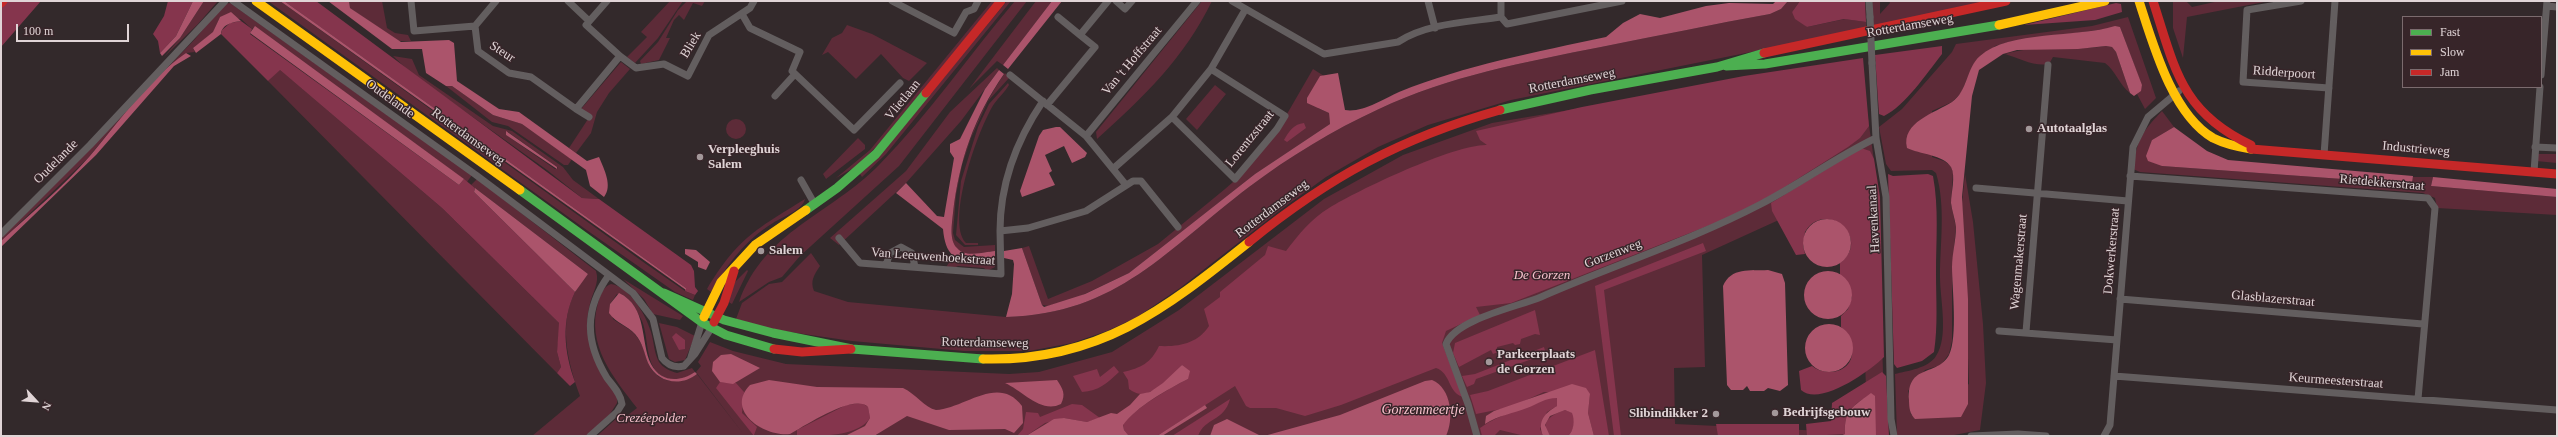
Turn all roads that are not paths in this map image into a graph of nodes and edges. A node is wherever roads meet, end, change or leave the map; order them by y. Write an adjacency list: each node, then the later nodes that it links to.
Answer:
1 (225, 1): 72 (street, Oudelande)
2 (233, 1): 77 (street, Oudelande)
3 (256, 1): 78 (main road, Rotterdamseweg)
4 (411, 1): 34 (street)
5 (496, 1): 34 (street)
6 (568, 1): 33 (street)
7 (607, 1): 33 (street)
8 (754, 1): 30 (street, Bliek)
9 (892, 1): 10 (street)
10 (978, 1)
11 (1001, 1): 69 (main road, Vlietlaan)
12 (1108, 1): 36 (street)
13 (1116, 1): 14 (street)
14 (1132, 1)
15 (1197, 1): 54 (street, Van 't Hoffstraat)
16 (1232, 1): 29 (street)
17 (1428, 1): 35 (street)
18 (1501, 1): 32 (street)
19 (1622, 1): 32 (street)
20 (1869, 1): 55 (street, Havenkanaal, bridge)
21 (2006, 1): 40 (main road, Rotterdamseweg)
22 (2106, 1): 40 (main road, Rotterdamseweg)
23 (2139, 1): 48 (main road, Industrieweg)
24 (2153, 1): 45 (main road, Industrieweg)
25 (2301, 1): 46 (street, Ridderpoort)
26 (2335, 1): 46 (street)
27 (2547, 4): 28 (street); 38 (street)
28 (2557, 7)
29 (1245, 10): 35 (street); 41 (street)
30 (742, 14): 37 (street, Bliek); 42 (street)
31 (1058, 16): 36 (street)
32 (1501, 17): 35 (street)
33 (588, 20): 37 (street)
34 (475, 26): 51 (street, Steur)
35 (1435, 28)
36 (1080, 35): 50 (street)
37 (620, 56): 51 (street)
38 (2542, 63)
39 (2048, 65): 67 (street, Wagenmakerstraat)
40 (1717, 66): 88 (main road, Rotterdamseweg)
41 (1211, 69): 52 (street); 52 (street, Lorentzstraat)
42 (795, 74): 44 (street); 49 (street)
43 (1010, 75): 50 (street)
44 (900, 83)
45 (2184, 88): 48 (street, Dokwerkerstraat); 58 (main road, Industrieweg)
46 (2329, 88): 59 (street)
47 (2540, 88): 56 (street)
48 (2174, 94): 58 (main road, Industrieweg); 63 (street, Dokwerkerstraat)
49 (774, 96)
50 (1045, 103): 54 (street); 71 (street)
51 (576, 109): 53 (street, Steur)
52 (1172, 117): 60 (street)
53 (589, 118)
54 (1086, 136): 60 (street)
55 (1876, 138): 94 (street, Gorzenweg); 95 (street, Havenkanaal)
56 (2535, 147): 57 (street); 61 (street)
57 (2557, 148)
58 (2274, 150): 59 (main road, Industrieweg)
59 (2324, 154): 61 (main road, Industrieweg)
60 (1114, 168): 65 (street)
61 (2534, 172): 62 (main road, Industrieweg)
62 (2557, 174)
63 (2130, 176): 68 (street, Dokwerkerstraat); 83 (street, Rietdekkerstraat)
64 (801, 180): 69 (street)
65 (1126, 185): 70 (street); 71 (street)
66 (1976, 188): 67 (street)
67 (2037, 193): 68 (street); 86 (street, Wagenmakerstraat)
68 (2128, 201): 79 (street, Dokwerkerstraat)
69 (814, 203): 76 (main road, Vlietlaan)
70 (1178, 227)
71 (1000, 232): 75 (street, Van Leeuwenhoekstraat)
72 (1, 234)
73 (839, 238): 74 (street, Van Leeuwenhoekstraat)
74 (886, 265): 75 (street, Van Leeuwenhoekstraat); 75 (street)
75 (915, 267)
76 (735, 268): 80 (main road, Vlietlaan); 81 (main road, Vlietlaan)
77 (609, 275): 89 (street, Oudelande); 93 (street)
78 (664, 293): 80 (main road, Rotterdamseweg); 82 (main road, Rotterdamseweg)
79 (2120, 299): 83 (street, Glasblazerstraat); 87 (street, Dokwerkerstraat)
80 (706, 313): 81 (main road, Rotterdamseweg); 82 (main road, Vlietlaan)
81 (716, 317): 84 (main road, Vlietlaan); 88 (main road, Rotterdamseweg)
82 (702, 322): 84 (main road, Rotterdamseweg); 89 (street)
83 (2424, 324): 91 (street, Rietdekkerstraat)
84 (712, 327): 88 (main road, Rotterdamseweg); 89 (street)
85 (1999, 331): 86 (street)
86 (2026, 332): 87 (street)
87 (2117, 340): 90 (street, Dokwerkerstraat)
88 (852, 349)
89 (690, 361)
90 (2114, 376): 91 (street, Keurmeesterstraat); 98 (street, Dokwerkerstraat)
91 (2418, 399): 92 (street, Keurmeesterstraat)
92 (2557, 410)
93 (590, 436)
94 (1476, 436)
95 (1894, 436)
96 (1971, 436): 97 (street)
97 (2046, 436)
98 (2104, 436)

